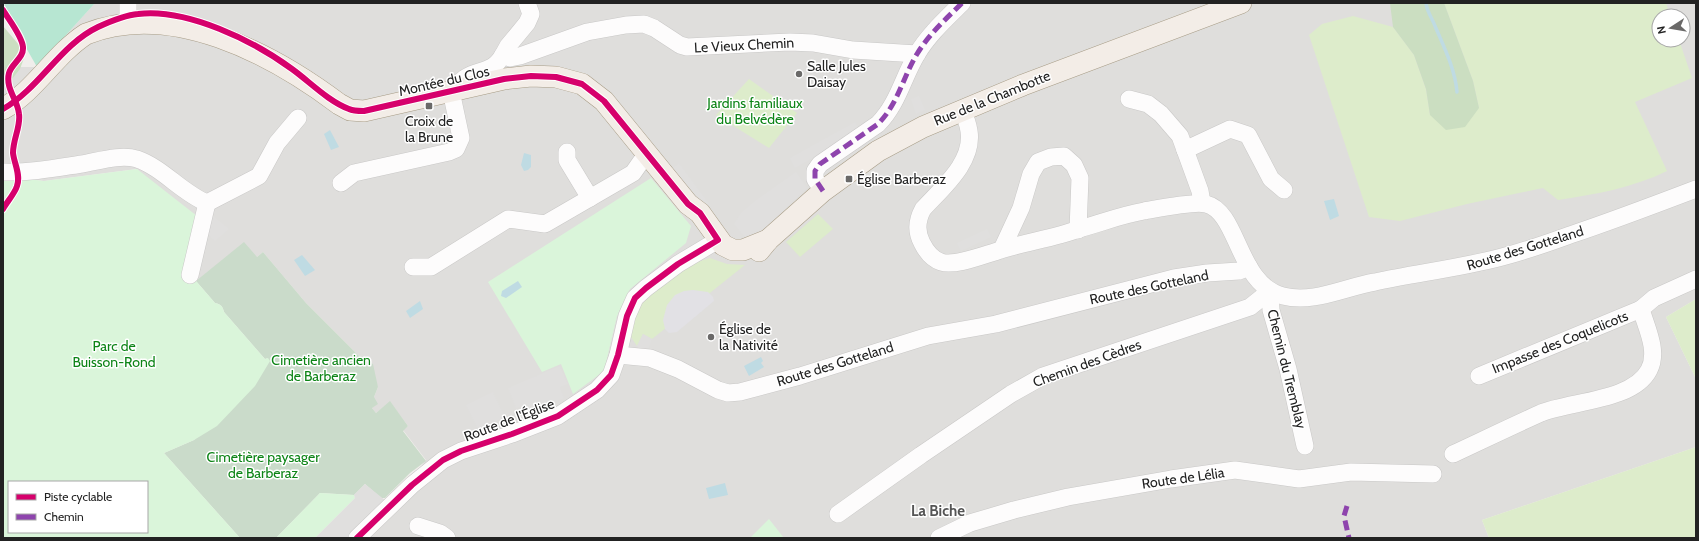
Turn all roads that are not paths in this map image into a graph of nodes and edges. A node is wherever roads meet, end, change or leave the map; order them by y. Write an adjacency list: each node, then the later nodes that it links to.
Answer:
1 (527, 3): 6 (street)
2 (962, 3): 5 (street)
3 (1241, 3): 10 (main road, Rue de la Chambotte)
4 (128, 9): 7 (main road, Montée du Clos); 9 (main road, Montée du Clos)
5 (917, 54): 6 (street, Le Vieux Chemin); 19 (street)
6 (504, 55): 7 (street)
7 (451, 91): 14 (main road, Montée du Clos); 16 (street)
8 (1129, 99): 12 (street)
9 (3, 109)
10 (962, 110): 19 (main road, Rue de la Chambotte); 25 (street)
11 (298, 118): 21 (street)
12 (1185, 150): 18 (street); 22 (street)
13 (567, 152): 20 (street)
14 (647, 153): 20 (street); 24 (main road, Montée du Clos)
15 (4, 172): 21 (street)
16 (341, 183)
17 (1696, 189): 30 (street, Route des Gotteland)
18 (1284, 190)
19 (823, 191): 24 (main road, Rue de la Chambotte)
20 (590, 198): 26 (street)
21 (207, 203): 28 (street)
22 (1202, 203): 23 (street); 27 (street)
23 (1078, 230): 25 (street); 25 (street)
24 (715, 242): 32 (street, Route de l'Église)
25 (1002, 249)
26 (413, 267)
27 (1249, 268): 30 (street, Route des Gotteland); 32 (street, Route des Gotteland)
28 (190, 275)
29 (1696, 279): 31 (street, Impasse des Coquelicots)
30 (1270, 291): 34 (street, Chemin du Tremblay); 37 (street, Chemin des Cèdres)
31 (1641, 309): 33 (street, Impasse des Coquelicots); 35 (street)
32 (618, 355): 39 (street, Route de l'Église)
33 (1479, 376)
34 (1305, 446)
35 (1453, 454)
36 (1433, 474): 41 (street, Route de Lélia)
37 (838, 514)
38 (418, 526): 40 (street)
39 (357, 538)
40 (447, 538)
41 (939, 538)

